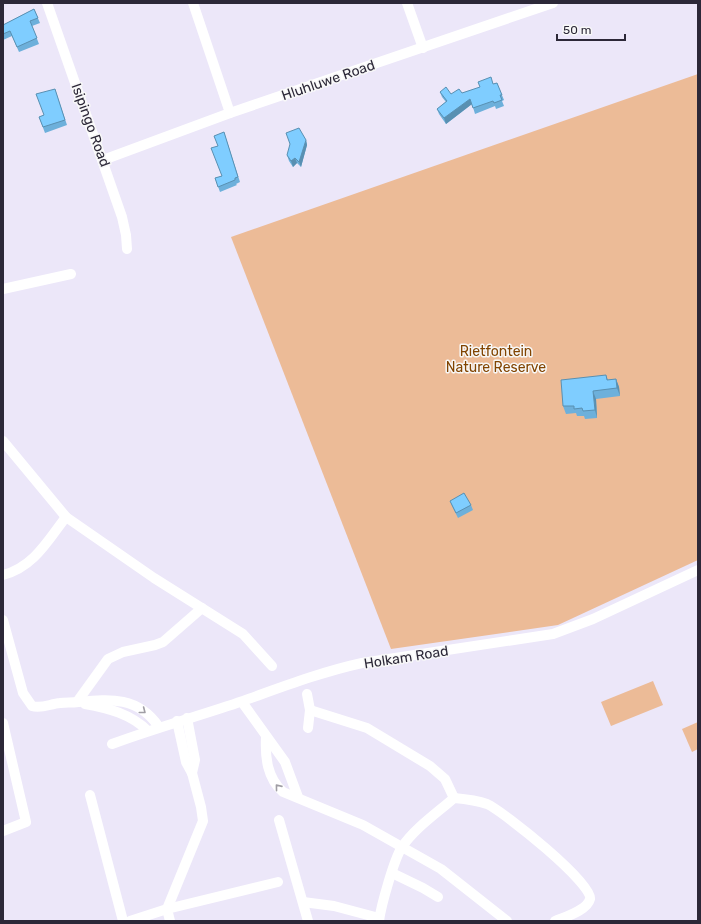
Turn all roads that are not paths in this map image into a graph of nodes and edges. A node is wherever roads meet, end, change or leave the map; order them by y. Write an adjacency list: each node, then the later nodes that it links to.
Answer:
1 (47, 3): 7 (street, Isipingo Road)
2 (193, 3): 6 (street)
3 (407, 3): 5 (street)
4 (552, 3): 5 (street, Hluhluwe Road)
5 (423, 48): 6 (street, Hluhluwe Road)
6 (230, 113): 7 (street, Hluhluwe Road)
7 (103, 160): 8 (street, Isipingo Road)
8 (127, 249)
9 (71, 274): 10 (street)
10 (3, 289)
11 (3, 441): 12 (street)
12 (66, 516): 14 (street); 15 (street)
13 (698, 570): 20 (street, Holkam Road)
14 (3, 575)
15 (202, 608): 17 (street); 19 (street)
16 (3, 620): 19 (street)
17 (272, 666)
18 (307, 694): 21 (street)
19 (77, 702): 24 (street, one-way to 24); 26 (street)
20 (242, 702): 22 (street, Holkam Road); 27 (street)
21 (310, 710): 25 (street); 33 (street)
22 (186, 719): 24 (street, Holkam Road); 30 (street); 30 (street)
23 (3, 723): 29 (street)
24 (159, 727): 26 (street, Holkam Road)
25 (308, 728)
26 (148, 730): 28 (street, Holkam Road)
27 (266, 737): 32 (street); 32 (street, one-way to 27)
28 (112, 744)
29 (6, 746): 35 (street)
30 (192, 773): 41 (street)
31 (90, 795): 43 (street)
32 (298, 797): 36 (street)
33 (454, 798): 36 (street); 48 (street)
34 (279, 820): 40 (street)
35 (3, 831)
36 (401, 848): 37 (street); 47 (street)
37 (392, 873): 39 (street); 42 (street)
38 (278, 882): 41 (street)
39 (438, 896)
40 (303, 902): 42 (street); 46 (street)
41 (167, 909): 44 (street); 45 (street)
42 (379, 919)
43 (124, 921)
44 (130, 921)
45 (170, 921)
46 (308, 921)
47 (507, 921)
48 (555, 921)

